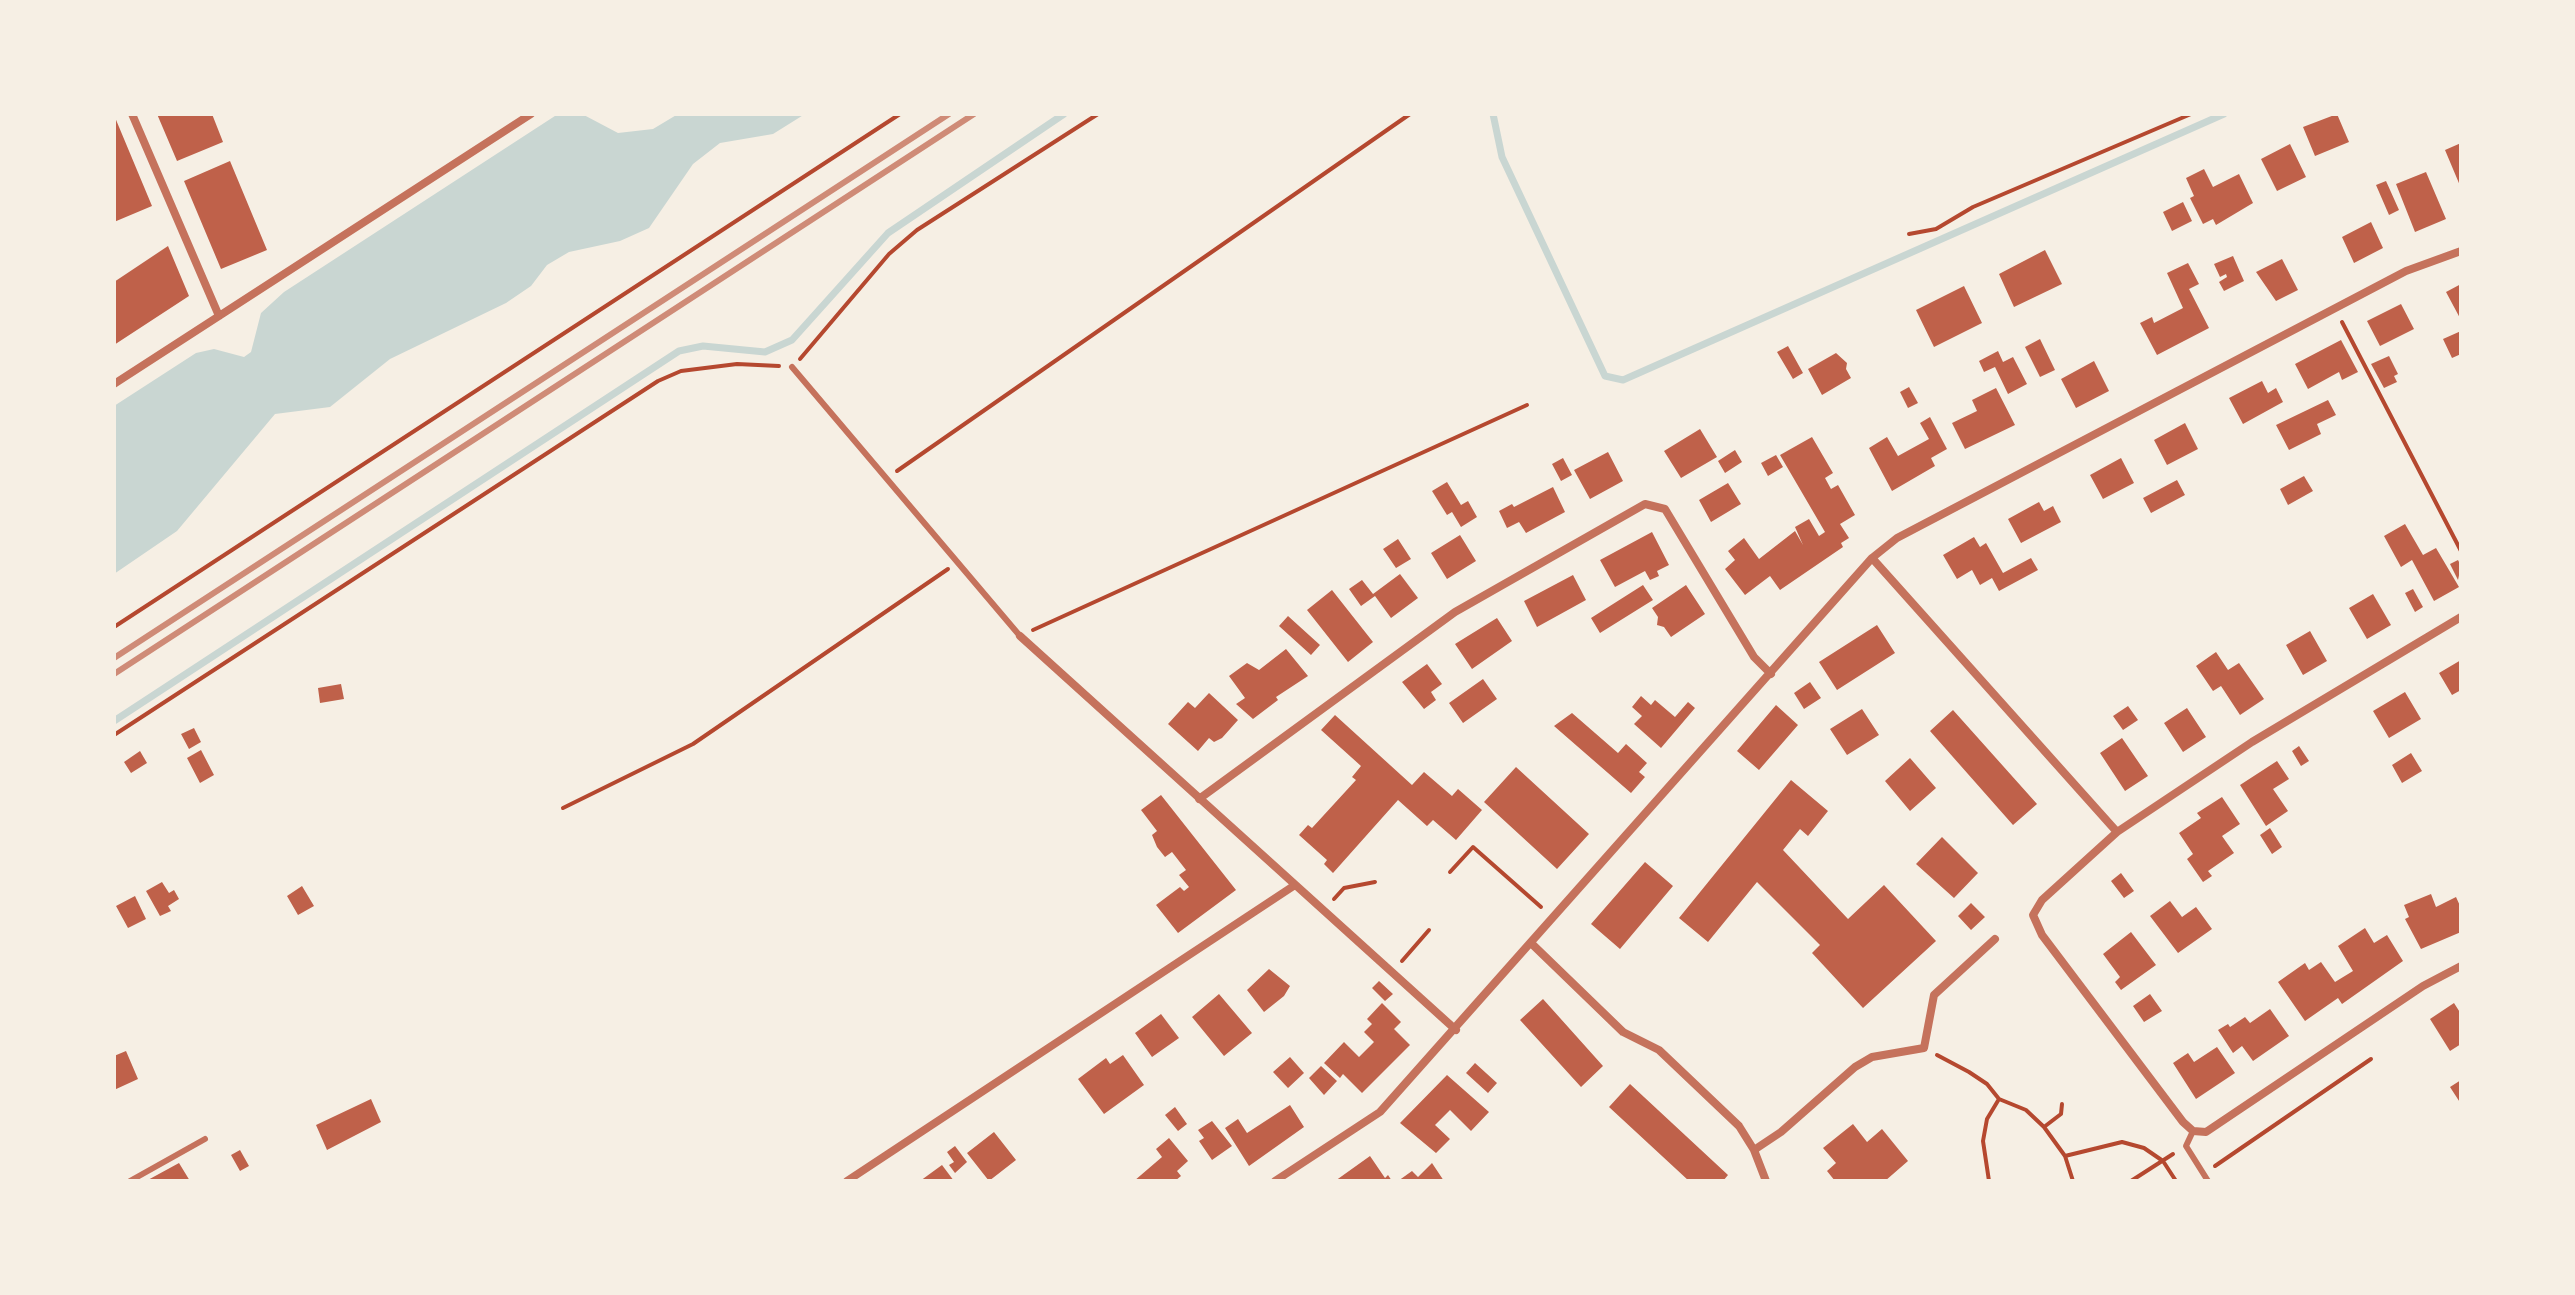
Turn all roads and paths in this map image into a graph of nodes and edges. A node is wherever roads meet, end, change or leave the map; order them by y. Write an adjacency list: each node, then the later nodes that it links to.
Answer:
1 (132, 114): 10 (street)
2 (531, 114): 10 (street)
3 (900, 114): 19 (path)
4 (1098, 114): 11 (path)
5 (1410, 114): 14 (path)
6 (2191, 114): 7 (path)
7 (1909, 234)
8 (2461, 251): 9 (street)
9 (2335, 309): 15 (path); 16 (street)
10 (219, 316): 12 (street)
11 (792, 367): 14 (lane); 22 (path)
12 (114, 384)
13 (1527, 405): 20 (path)
14 (889, 477): 17 (lane)
15 (2461, 551)
16 (1872, 558): 21 (street); 25 (street)
17 (960, 560): 20 (lane); 24 (path)
18 (2461, 617): 25 (street)
19 (114, 627)
20 (1020, 636): 23 (street)
21 (1771, 674): 23 (street); 30 (street)
22 (114, 735)
23 (1199, 799): 28 (street)
24 (563, 808)
25 (2117, 832): 42 (street)
26 (1450, 872): 30 (path)
27 (1375, 882): 29 (path)
28 (1295, 885): 29 (street); 50 (street)
29 (1323, 910): 35 (street)
30 (1555, 919): 33 (street)
31 (1429, 930): 35 (path)
32 (1995, 939): 37 (street)
33 (1532, 944): 36 (street); 45 (street)
34 (2461, 966): 42 (street)
35 (1392, 973): 36 (street)
36 (1456, 1030): 51 (street)
37 (1924, 1048): 39 (path); 45 (street)
38 (2371, 1059): 48 (path)
39 (1999, 1099): 41 (path); 53 (path)
40 (2062, 1104): 41 (path)
41 (2044, 1127): 46 (path)
42 (2193, 1131): 44 (lane)
43 (205, 1139): 49 (lane)
44 (2186, 1146): 47 (path); 48 (lane)
45 (1754, 1150): 52 (street)
46 (2065, 1156): 47 (path); 54 (path)
47 (2163, 1161): 55 (path); 56 (path)
48 (2203, 1174): 57 (lane)
49 (130, 1181)
50 (847, 1181)
51 (1275, 1181)
52 (1766, 1181)
53 (1989, 1181)
54 (2073, 1181)
55 (2131, 1181)
56 (2176, 1181)
57 (2208, 1181)

